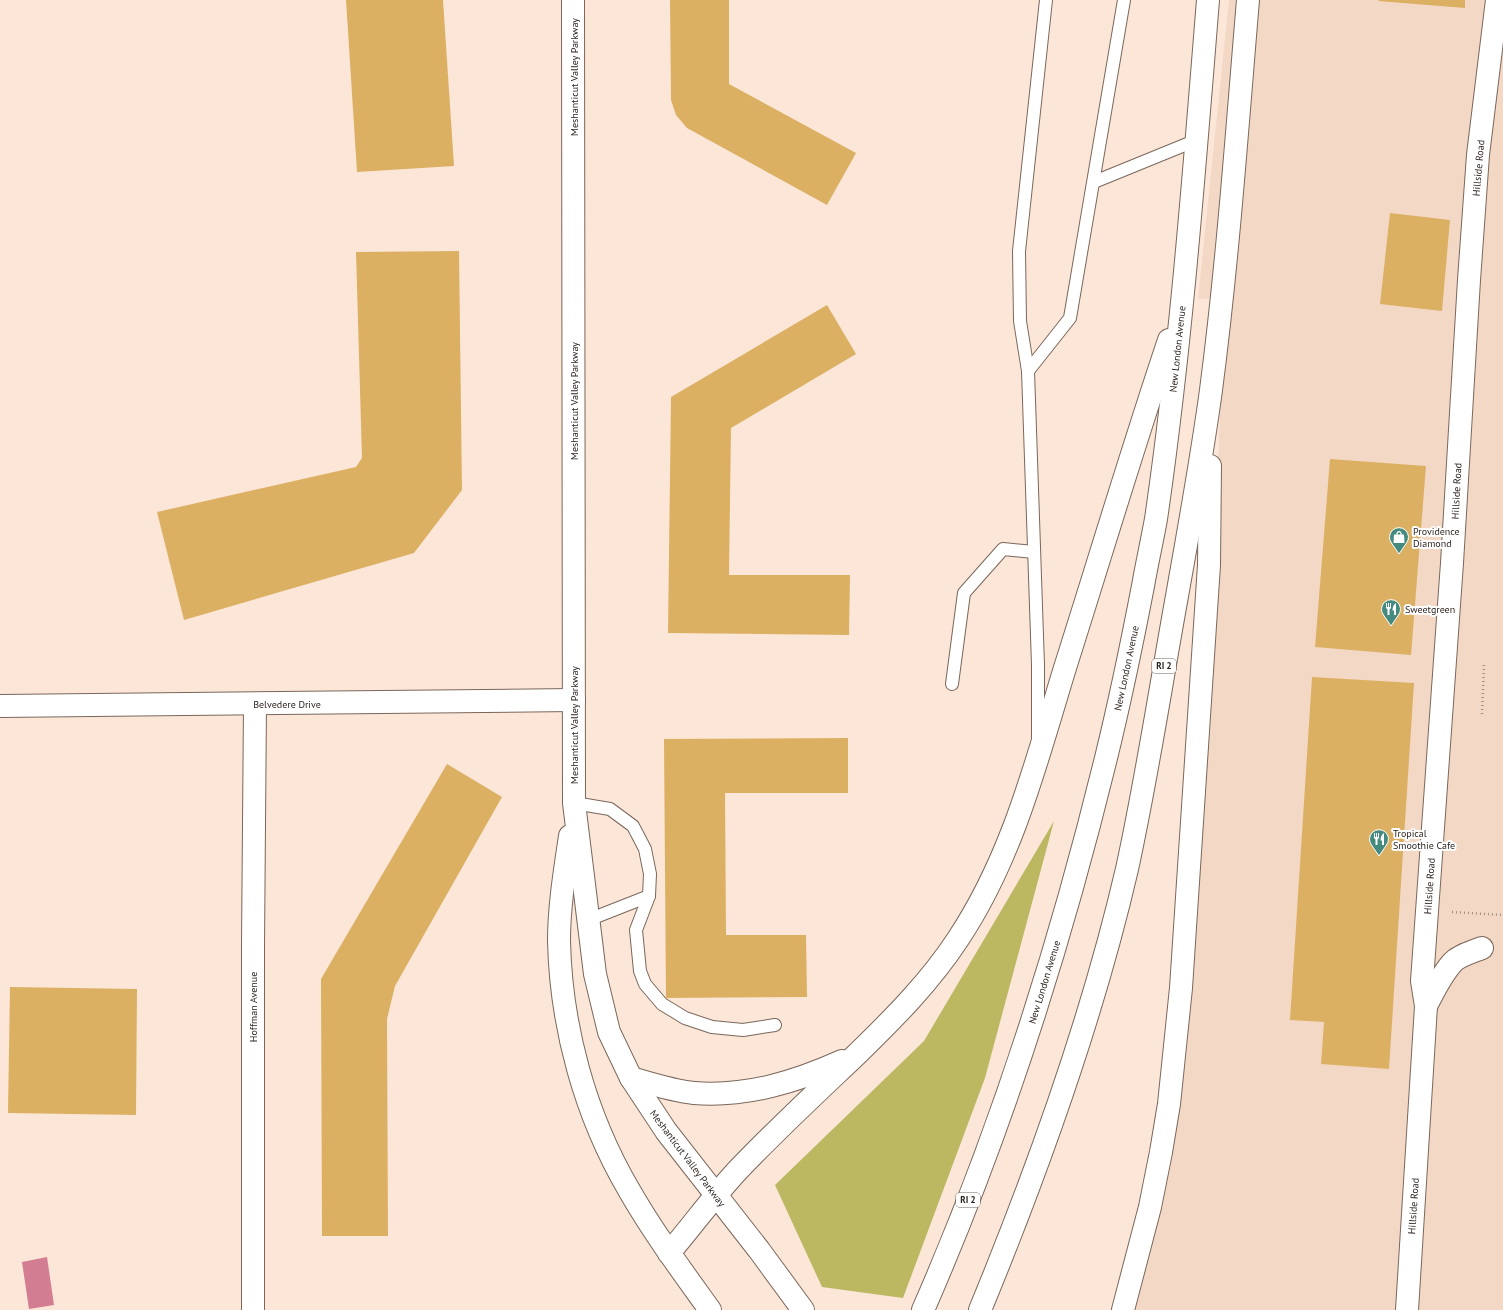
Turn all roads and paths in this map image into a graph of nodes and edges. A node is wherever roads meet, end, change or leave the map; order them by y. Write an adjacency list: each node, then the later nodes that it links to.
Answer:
1 (573, 0): 15 (main road, Meshanticut Valley Parkway)
2 (1046, 0): 10 (lane)
3 (1124, 0): 8 (lane)
4 (1208, 0): 7 (main road, New London Avenue / RI 2)
5 (1248, 0): 11 (main road, RI 2)
6 (1497, 0): 26 (main road, Hillside Road)
7 (1197, 140): 8 (lane); 9 (main road, New London Avenue / RI 2)
8 (1094, 182): 10 (lane)
9 (1182, 299): 19 (main road); 35 (main road, New London Avenue / RI 2)
10 (1028, 371): 12 (lane)
11 (1210, 392): 36 (main road, RI 2); 37 (main road)
12 (1034, 552): 14 (lane); 19 (lane)
13 (1484, 664): 18 (path)
14 (952, 684)
15 (574, 700): 16 (main road, Belvedere Drive); 20 (main road, Meshanticut Valley Parkway)
16 (255, 704): 17 (main road, Belvedere Drive); 32 (main road, Hoffman Avenue)
17 (0, 706)
18 (1482, 714)
19 (1037, 760): 28 (main road)
20 (574, 803): 21 (lane); 24 (main road, Meshanticut Valley Parkway); 31 (main road, Meshanticut Valley Parkway)
21 (649, 896): 24 (lane); 27 (lane)
22 (1447, 912): 23 (path)
23 (1503, 915)
24 (588, 920): 29 (main road, Meshanticut Valley Parkway)
25 (1482, 948): 26 (main road, Hillside Road)
26 (1426, 1006): 38 (main road, Hillside Road)
27 (775, 1025)
28 (856, 1055): 29 (main road); 30 (main road)
29 (631, 1078): 30 (main road, Meshanticut Valley Parkway)
30 (716, 1196): 31 (main road); 34 (main road, Meshanticut Valley Parkway)
31 (669, 1253): 33 (main road, Meshanticut Valley Parkway)
32 (253, 1310)
33 (710, 1310)
34 (803, 1310)
35 (923, 1310)
36 (980, 1310)
37 (1123, 1310)
38 (1408, 1310)

